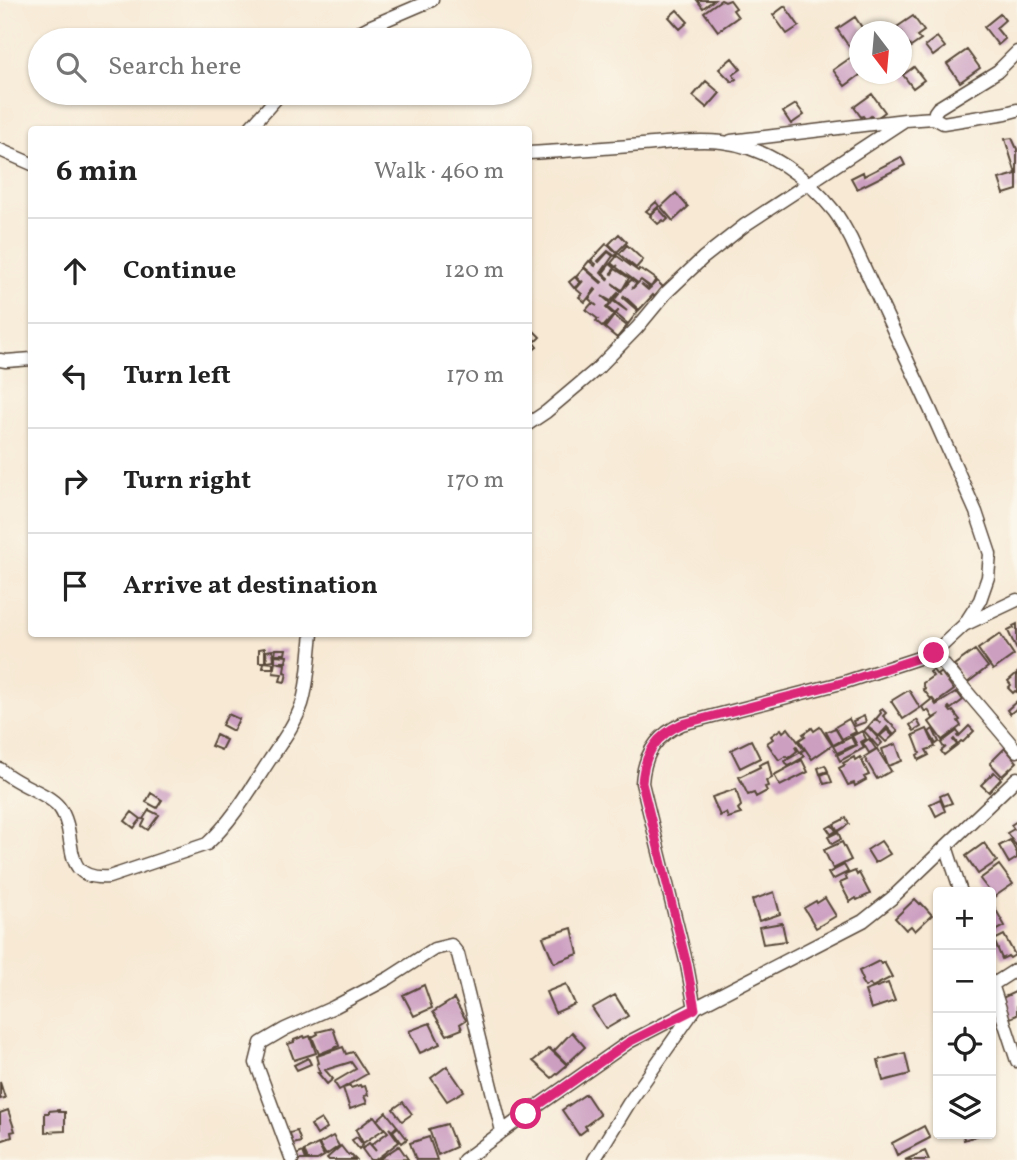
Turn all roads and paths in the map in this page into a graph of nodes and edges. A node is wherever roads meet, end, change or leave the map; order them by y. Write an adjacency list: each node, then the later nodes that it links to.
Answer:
1 (432, 0): 2 (street)
2 (367, 28)
3 (1017, 52): 6 (street)
4 (270, 105): 8 (street)
5 (1017, 110): 6 (street)
6 (934, 118): 7 (street)
7 (905, 120): 9 (street); 13 (street)
8 (252, 126)
9 (723, 142): 11 (street); 13 (street)
10 (0, 149): 12 (street)
11 (532, 153)
12 (28, 162)
13 (808, 183): 16 (street); 18 (street)
14 (28, 359): 15 (street)
15 (0, 360)
16 (532, 421)
17 (1017, 600): 18 (street)
18 (964, 625): 20 (street)
19 (312, 637): 22 (street)
20 (934, 653): 21 (street); 29 (street)
21 (1017, 751)
22 (0, 769)
23 (1017, 779): 24 (street)
24 (946, 846): 25 (street); 29 (street)
25 (959, 887)
26 (1017, 969): 27 (street)
27 (996, 980)
28 (996, 998): 30 (street)
29 (695, 1009): 31 (street); 34 (street)
30 (1017, 1061)
31 (502, 1131): 32 (street); 33 (street)
32 (292, 1160)
33 (464, 1160)
34 (594, 1160)

